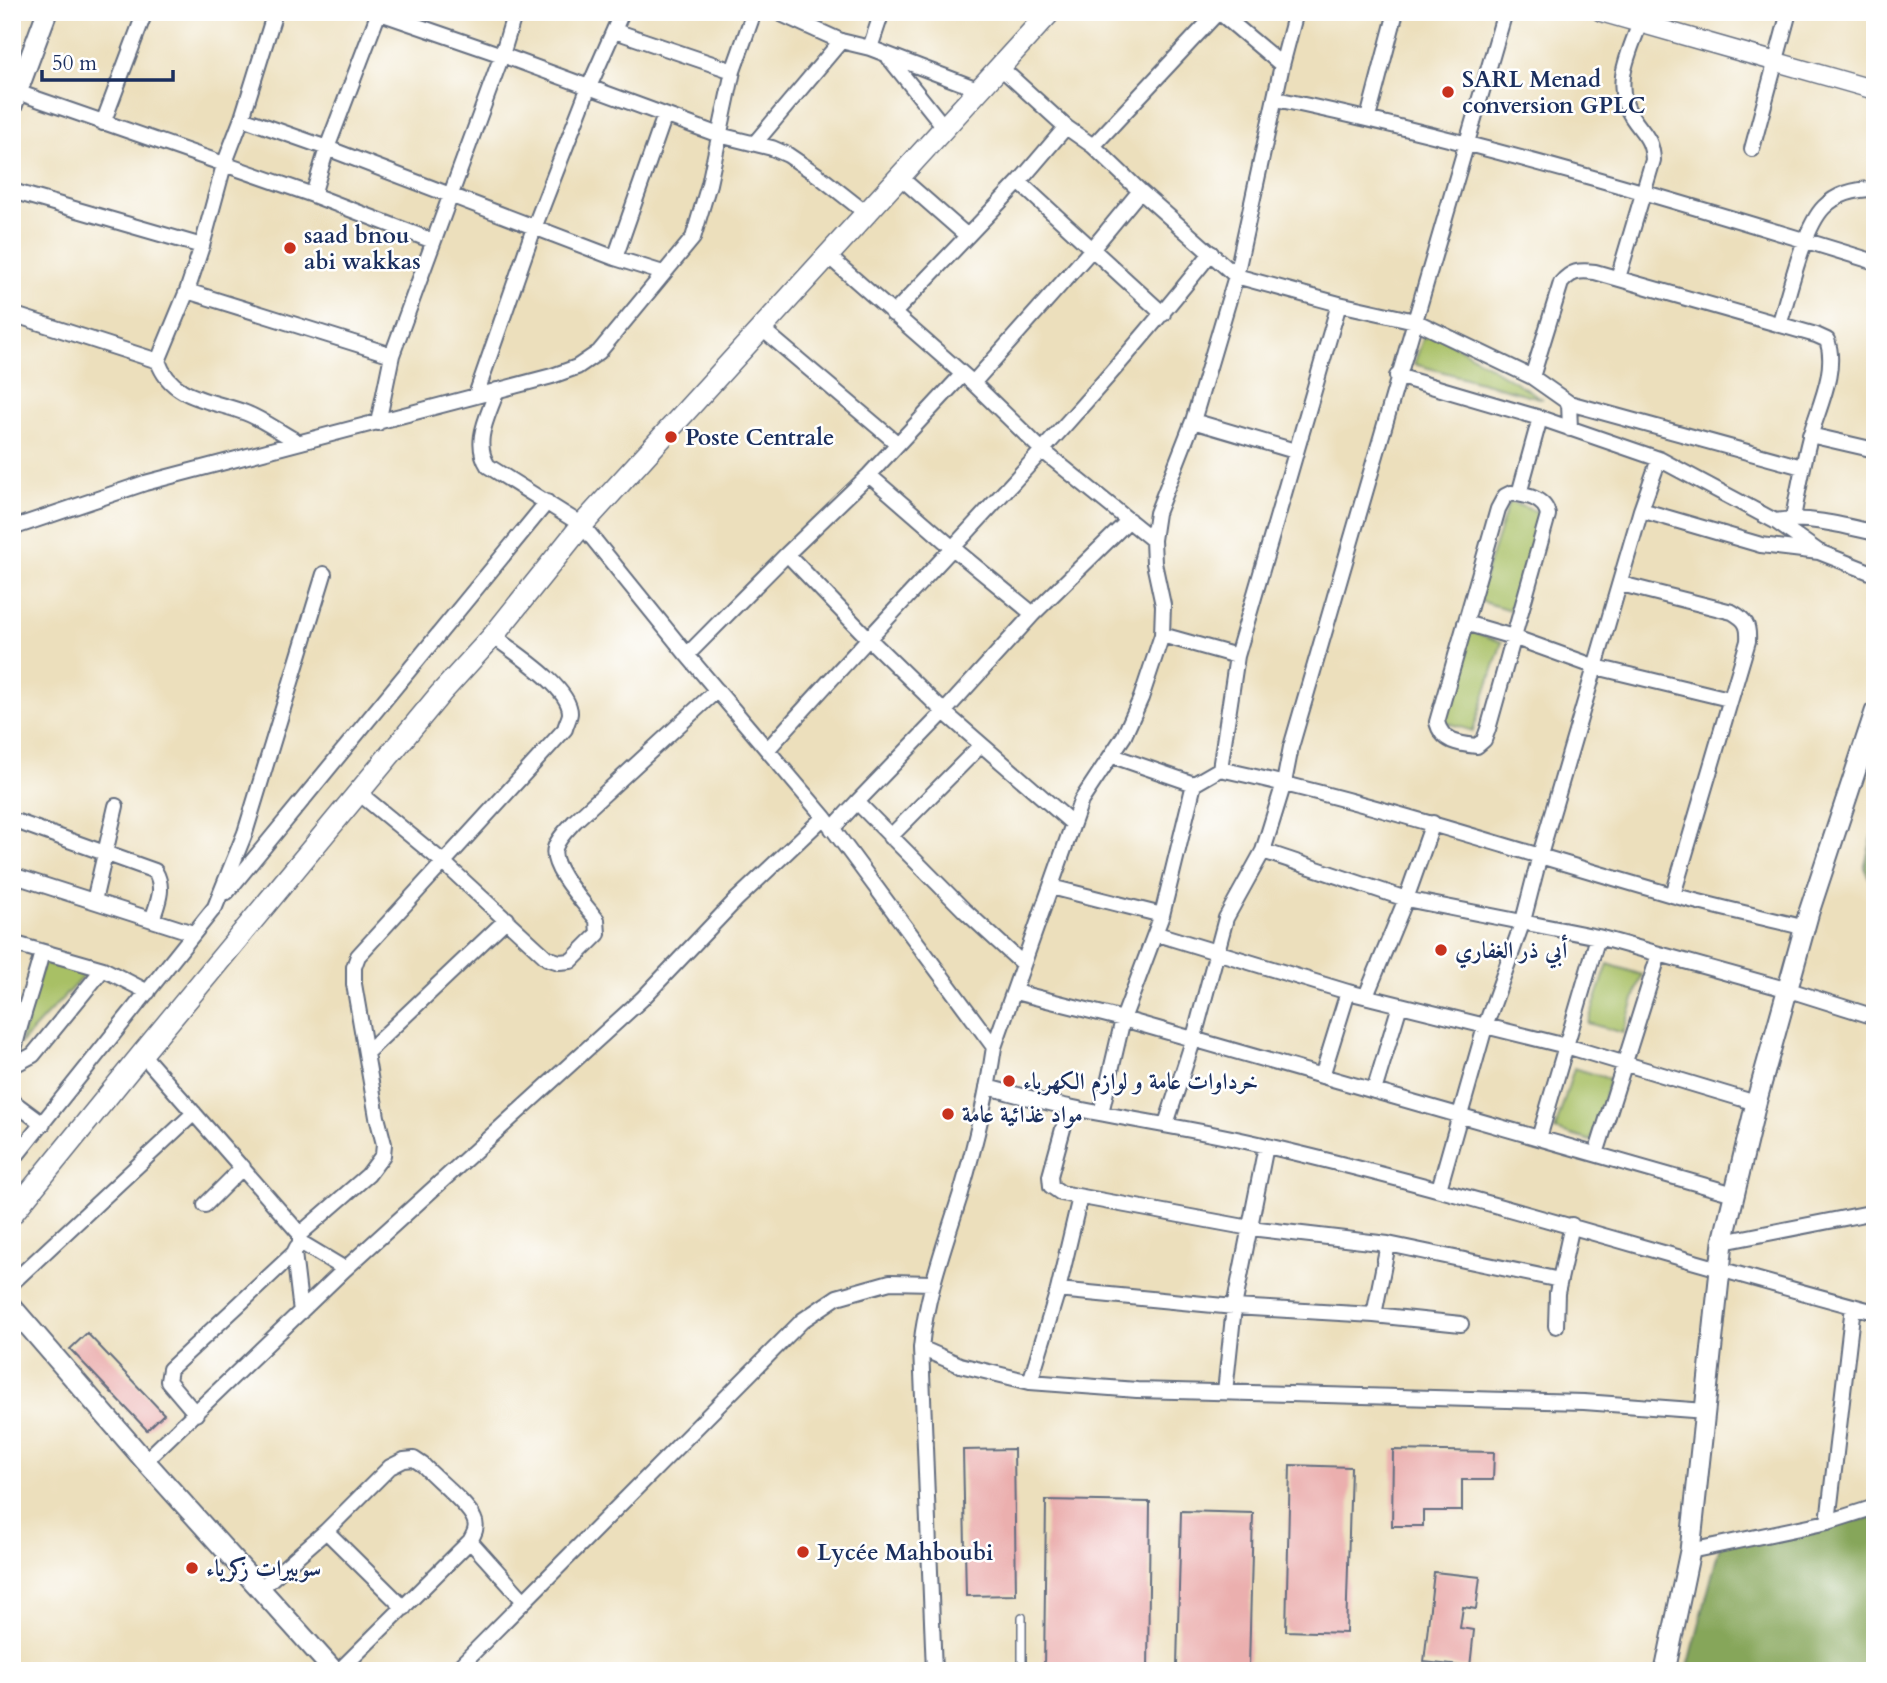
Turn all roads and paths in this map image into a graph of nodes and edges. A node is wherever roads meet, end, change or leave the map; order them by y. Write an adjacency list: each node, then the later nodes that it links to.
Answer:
1 (145, 12): 35 (street)
2 (275, 12): 33 (street)
3 (515, 12): 21 (street)
4 (622, 12): 18 (street)
5 (754, 12): 26 (street)
6 (777, 12): 19 (street)
7 (882, 12): 20 (street)
8 (1049, 12): 25 (main road)
9 (1218, 12): 24 (street); 41 (street)
10 (1296, 12): 24 (street)
11 (1396, 12): 34 (street)
12 (1505, 12): 40 (street)
13 (1601, 12): 17 (street)
14 (1789, 12): 23 (street)
15 (43, 13): 30 (main road)
16 (378, 13): 21 (street); 42 (street)
17 (1642, 18): 23 (street); 50 (street)
18 (615, 31): 26 (street); 27 (street)
19 (841, 41): 20 (street); 39 (street)
20 (870, 48): 22 (street)
21 (502, 55): 27 (street); 52 (street)
22 (888, 57): 28 (street); 37 (street)
23 (1776, 61): 29 (street); 43 (street)
24 (1282, 65): 31 (street)
25 (1000, 67): 28 (main road); 36 (street)
26 (733, 71): 38 (street)
27 (588, 89): 32 (street); 54 (street)
28 (979, 90): 37 (main road)
29 (1875, 90)
30 (15, 99): 35 (street)
31 (1276, 99): 34 (street); 65 (street)
32 (664, 114): 38 (street); 62 (street)
33 (242, 118): 42 (street); 44 (street)
34 (1368, 118): 40 (street)
35 (103, 123): 44 (street)
36 (1066, 127): 41 (street); 46 (street)
37 (945, 128): 45 (main road)
38 (719, 135): 39 (street); 64 (street)
39 (755, 143): 53 (street)
40 (1465, 145): 50 (street); 72 (street)
41 (1093, 146): 49 (street)
42 (327, 148): 51 (street); 52 (street)
43 (1752, 149)
44 (224, 165): 51 (street); 58 (street)
45 (901, 178): 53 (main road); 55 (street)
46 (1019, 182): 55 (street); 59 (street)
47 (1875, 189): 57 (street)
48 (12, 191): 58 (street)
49 (1140, 191): 59 (street); 60 (street)
50 (1642, 191): 57 (street); 66 (street)
51 (313, 195): 56 (street)
52 (451, 197): 54 (street); 56 (street)
53 (866, 213): 61 (main road)
54 (534, 228): 62 (street); 81 (street)
55 (967, 235): 70 (street)
56 (433, 241): 75 (street)
57 (1806, 241): 63 (street); 73 (street)
58 (202, 246): 67 (street)
59 (1093, 248): 71 (street); 79 (street)
60 (1211, 253): 65 (street); 71 (street)
61 (827, 255): 70 (street); 74 (main road)
62 (615, 258): 64 (street)
63 (1875, 262)
64 (663, 273): 80 (street)
65 (1236, 276): 68 (street); 84 (street)
66 (1618, 278): 73 (street); 78 (street)
67 (187, 291): 75 (street); 76 (street)
68 (1339, 304): 72 (street); 92 (street)
69 (12, 314): 76 (street)
70 (893, 314): 79 (street)
71 (1163, 314): 91 (street)
72 (1415, 321): 77 (street); 78 (street)
73 (1779, 326): 87 (street)
74 (761, 328): 89 (street); 102 (main road)
75 (392, 355): 85 (street)
76 (158, 361): 88 (street)
77 (1398, 376): 83 (street); 129 (street)
78 (1532, 377): 82 (street)
79 (967, 379): 89 (street); 91 (street)
80 (498, 390): 81 (street); 97 (street)
81 (476, 395): 85 (street)
82 (1569, 403): 86 (street); 94 (street)
83 (1540, 418): 86 (street); 96 (street)
84 (1193, 421): 92 (street); 105 (street)
85 (378, 423): 88 (street)
86 (1570, 429): 93 (street)
87 (1810, 435): 90 (street); 94 (street)
88 (298, 442): 103 (street)
89 (898, 444): 95 (street)
90 (1875, 450)
91 (1043, 451): 100 (street); 106 (street)
92 (1295, 451): 119 (street)
93 (1659, 459): 98 (street); 101 (street)
94 (1802, 467): 99 (street)
95 (869, 475): 106 (street); 108 (street)
96 (1519, 494): 113 (street); 116 (street)
97 (547, 502): 102 (street); 148 (street)
98 (1641, 510): 107 (street); 111 (street)
99 (1793, 518): 101 (street); 104 (street)
100 (1129, 520): 105 (street); 112 (street)
101 (1775, 521): 107 (street)
102 (582, 525): 115 (main road); 118 (street)
103 (12, 528)
104 (1875, 533)
105 (1153, 540): 114 (street)
106 (954, 549): 112 (street); 117 (street)
107 (1819, 552): 110 (street)
108 (787, 554): 117 (street); 118 (street)
109 (324, 574): 148 (street)
110 (1875, 574)
111 (1621, 584): 120 (street); 122 (street)
112 (1033, 614): 123 (street)
113 (1465, 623): 116 (street); 116 (street)
114 (1162, 635): 119 (street); 127 (street)
115 (493, 636): 131 (main road); 142 (street)
116 (1513, 637): 120 (street)
117 (867, 638): 123 (street); 126 (street)
118 (687, 655): 121 (street)
119 (1237, 656): 128 (street)
120 (1596, 667): 122 (street); 141 (street)
121 (717, 690): 126 (street); 150 (street)
122 (1729, 699): 145 (street)
123 (944, 712): 125 (street); 132 (street)
124 (1875, 712): 153 (main road)
125 (982, 745): 137 (street); 138 (street)
126 (768, 749): 135 (street)
127 (1113, 756): 130 (street); 137 (street)
128 (1220, 769): 129 (street); 130 (street)
129 (1284, 783): 136 (street); 139 (street)
130 (1194, 784): 149 (street)
131 (359, 793): 142 (street); 176 (main road)
132 (857, 802): 135 (street); 138 (street)
133 (116, 806): 140 (street)
134 (12, 822): 140 (street)
135 (828, 823): 174 (street); 207 (street)
136 (1433, 823): 141 (street); 146 (street)
137 (1073, 824): 144 (street)
138 (890, 837): 161 (street)
139 (1263, 851): 146 (street); 158 (street)
140 (105, 853): 147 (street); 151 (street)
141 (1540, 855): 145 (street); 152 (street)
142 (443, 862): 150 (street); 175 (street)
143 (12, 875): 147 (street)
144 (1051, 887): 149 (street); 161 (street)
145 (1673, 895): 153 (street)
146 (1406, 899): 152 (street); 167 (street)
147 (94, 901): 151 (street)
148 (215, 906): 154 (street)
149 (1162, 915): 155 (street)
150 (506, 919): 175 (street)
151 (152, 920): 154 (street)
152 (1523, 921): 156 (street); 171 (street)
153 (1806, 928): 163 (main road)
154 (193, 933): 164 (street)
155 (1157, 934): 158 (street); 170 (street)
156 (1598, 937): 160 (street); 173 (street)
157 (12, 943): 159 (street)
158 (1216, 951): 166 (street); 172 (street)
159 (42, 952): 162 (street); 177 (street)
160 (1659, 954): 163 (street); 178 (street)
161 (1023, 964): 165 (street)
162 (103, 969): 164 (street); 179 (street)
163 (1788, 990): 169 (street); 184 (main road)
164 (148, 992): 190 (street)
165 (1015, 992): 170 (street); 174 (street)
166 (1348, 992): 167 (street); 180 (street)
167 (1366, 996): 168 (street)
168 (1400, 1005): 171 (street); 182 (street)
169 (1875, 1017)
170 (1123, 1019): 172 (street); 187 (street)
171 (1485, 1027): 173 (street); 188 (street)
172 (1193, 1041): 180 (street); 189 (street)
173 (1566, 1046): 178 (street); 191 (street)
174 (994, 1047): 181 (street)
175 (366, 1053): 205 (street)
176 (142, 1054): 186 (street); 201 (main road)
177 (12, 1059)
178 (1625, 1064): 184 (street); 194 (street)
179 (12, 1066)
180 (1322, 1076): 182 (street)
181 (987, 1087): 185 (street); 211 (street)
182 (1374, 1091): 188 (street)
183 (12, 1101): 190 (street)
184 (1756, 1102): 197 (main road)
185 (1069, 1107): 187 (street); 198 (street)
186 (194, 1113): 195 (street); 210 (street)
187 (1101, 1113): 189 (street)
188 (1460, 1114): 191 (street); 196 (street)
189 (1166, 1124): 192 (street)
190 (43, 1125): 193 (street)
191 (1539, 1138): 194 (street)
192 (1266, 1146): 196 (street); 203 (street)
193 (15, 1152)
194 (1596, 1154): 197 (street)
195 (243, 1167): 199 (street); 205 (street)
196 (1439, 1189): 202 (street)
197 (1734, 1194): 204 (main road)
198 (1080, 1197): 203 (street); 212 (street)
199 (205, 1205)
200 (1875, 1212): 204 (street)
201 (12, 1214)
202 (1572, 1225): 208 (street); 209 (street)
203 (1250, 1228): 206 (street); 215 (street)
204 (1723, 1242): 208 (main road)
205 (298, 1243): 207 (street); 216 (street); 225 (street)
206 (1388, 1244): 209 (street); 218 (street)
207 (345, 1269): 216 (street)
208 (1718, 1270): 213 (street); 224 (main road)
209 (1560, 1280): 220 (street)
210 (12, 1283)
211 (933, 1283): 221 (street); 233 (street)
212 (1058, 1290): 215 (street); 222 (street)
213 (1853, 1306): 217 (street); 228 (street)
214 (12, 1307): 226 (main road)
215 (1234, 1307): 218 (street); 223 (street)
216 (301, 1311): 225 (street)
217 (1875, 1312)
218 (1374, 1315): 219 (street)
219 (1461, 1324)
220 (1556, 1326)
221 (921, 1348): 222 (street); 238 (street)
222 (1030, 1382): 223 (street)
223 (1225, 1392): 224 (street)
224 (1706, 1411): 231 (main road)
225 (196, 1414): 226 (street)
226 (145, 1461): 232 (main road)
227 (1875, 1507): 228 (street)
228 (1828, 1522): 231 (street)
229 (326, 1531): 230 (street); 232 (street); 234 (street)
230 (470, 1541): 233 (street); 234 (street)
231 (1689, 1551): 240 (main road)
232 (261, 1589): 236 (main road)
233 (524, 1601): 237 (street)
234 (404, 1608): 236 (street)
235 (1022, 1617): 239 (lane)
236 (337, 1671)
237 (455, 1671)
238 (934, 1671)
239 (1022, 1671)
240 (1665, 1671)

